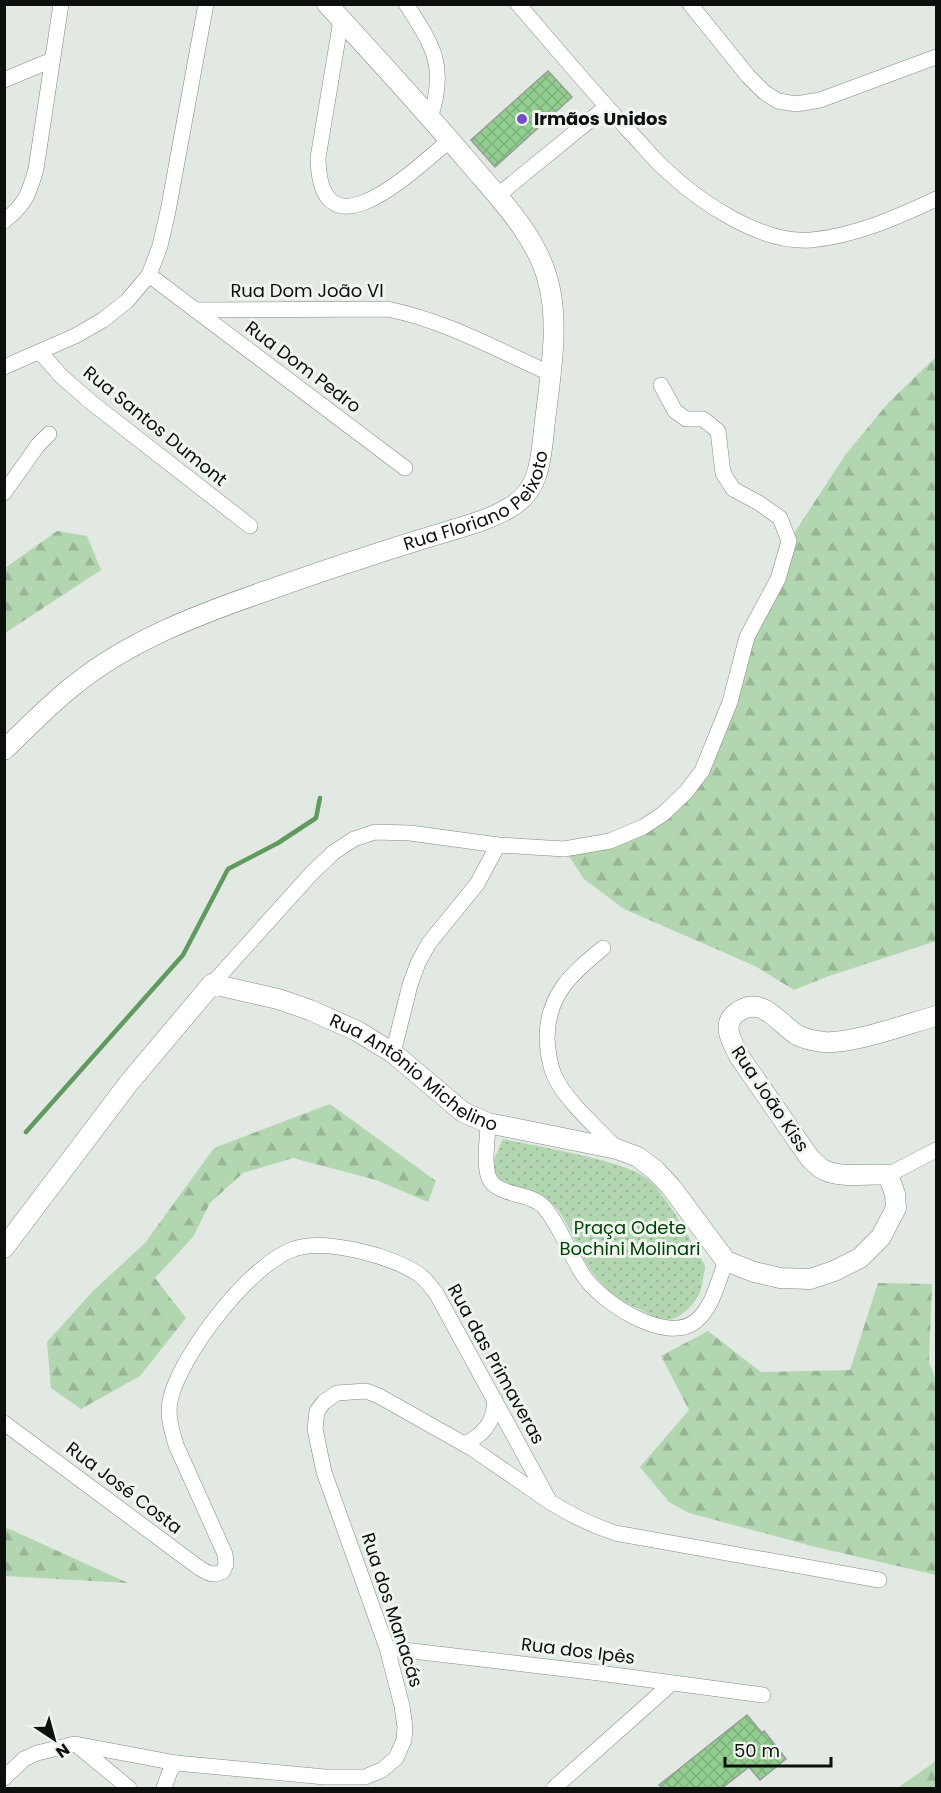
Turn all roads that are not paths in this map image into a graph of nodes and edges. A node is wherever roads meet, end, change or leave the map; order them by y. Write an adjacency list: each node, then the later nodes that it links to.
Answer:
1 (61, 4): 9 (street)
2 (206, 4): 17 (street)
3 (327, 4): 7 (street, Rua Floriano Peixoto)
4 (406, 4): 12 (street)
5 (518, 4): 11 (street)
6 (698, 6): 8 (street)
7 (341, 20): 12 (street, Rua Floriano Peixoto); 13 (street)
8 (936, 57)
9 (52, 60): 10 (street); 16 (street)
10 (4, 80)
11 (606, 106): 14 (street); 15 (street)
12 (430, 118): 13 (street, Rua Floriano Peixoto)
13 (450, 140): 14 (street, Rua Floriano Peixoto)
14 (498, 196): 21 (street, Rua Floriano Peixoto)
15 (936, 199)
16 (4, 221)
17 (149, 275): 18 (street, Rua Dom Pedro); 19 (street)
18 (195, 310): 21 (street, Rua Dom João Vl); 24 (street, Rua Dom Pedro)
19 (40, 352): 20 (street); 26 (street, Rua Santos Dumont)
20 (4, 367)
21 (551, 374): 27 (street, Rua Floriano Peixoto)
22 (661, 385): 28 (street)
23 (49, 434): 25 (street)
24 (405, 468)
25 (4, 493)
26 (250, 526)
27 (4, 750)
28 (498, 845): 30 (street); 32 (street)
29 (603, 948): 34 (street)
30 (212, 984): 32 (street, Rua Antônio Michelino); 37 (street)
31 (936, 1016): 36 (street, Rua João Kiss)
32 (393, 1053): 33 (street, Rua Antônio Michelino)
33 (488, 1123): 34 (street, Rua Antônio Michelino); 38 (street)
34 (617, 1149): 38 (street, Rua Antônio Michelino)
35 (936, 1150): 36 (street)
36 (888, 1175): 38 (street)
37 (4, 1248)
38 (726, 1261)
39 (495, 1400): 41 (street); 42 (street, Rua das Primaveras); 43 (street, Rua das Primaveras)
40 (4, 1423): 43 (street, Rua José Costa)
41 (464, 1444): 42 (street, Rua dos Manacás); 45 (street, Rua dos Manacás)
42 (550, 1502): 44 (street)
43 (224, 1571)
44 (879, 1580)
45 (387, 1648): 46 (street, Rua dos Ipês); 49 (street, Rua dos Manacás)
46 (672, 1683): 47 (street, Rua dos Ipês); 53 (street)
47 (763, 1695)
48 (75, 1744): 49 (street, Rua dos Manacás); 50 (street, Rua dos Manacás); 51 (street)
49 (176, 1763): 52 (street)
50 (4, 1778)
51 (129, 1788)
52 (164, 1788)
53 (554, 1788)

